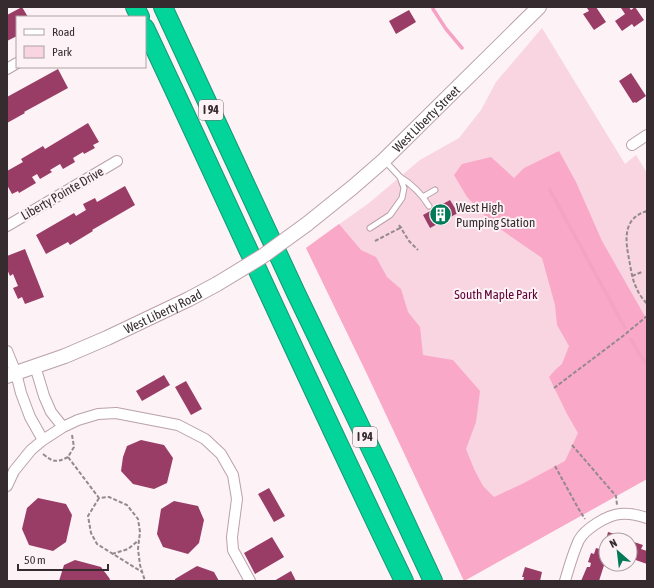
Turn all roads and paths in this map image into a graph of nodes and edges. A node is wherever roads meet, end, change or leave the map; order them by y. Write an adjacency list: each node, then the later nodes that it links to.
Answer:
1 (135, 7): 4 (highway)
2 (163, 7): 48 (highway, I 94)
3 (539, 7): 10 (main road, West Liberty Street)
4 (140, 16)
5 (146, 30): 47 (highway, I 94)
6 (16, 64): 7 (street)
7 (7, 69)
8 (647, 135): 9 (street)
9 (632, 145)
10 (384, 160): 12 (lane); 17 (main road, West Liberty Street)
11 (117, 161): 18 (street, Liberty Pointe Drive)
12 (400, 177): 14 (lane); 19 (lane)
13 (435, 190): 14 (lane)
14 (424, 197): 15 (lane)
15 (429, 206)
16 (647, 211): 23 (path)
17 (307, 224): 27 (main road, West Liberty Road, bridge)
18 (7, 226)
19 (370, 228)
20 (375, 241): 21 (path)
21 (418, 250)
22 (642, 272): 23 (path)
23 (632, 276): 24 (path)
24 (647, 304)
25 (647, 316): 29 (path)
26 (7, 351): 28 (street)
27 (35, 366): 28 (main road, West Liberty Road); 30 (street)
28 (11, 375): 32 (street)
29 (554, 388)
30 (63, 427): 32 (street); 46 (street)
31 (72, 434): 35 (path)
32 (43, 440): 37 (street)
33 (572, 445): 39 (path)
34 (42, 453): 35 (path)
35 (68, 458): 38 (path)
36 (555, 466): 41 (path)
37 (7, 486)
38 (99, 498): 42 (path); 43 (path)
39 (618, 514): 40 (street); 41 (street)
40 (647, 518)
41 (591, 527): 49 (street)
42 (139, 540): 43 (path); 44 (path)
43 (112, 554): 44 (path)
44 (143, 573): 45 (path)
45 (145, 581)
46 (250, 581)
47 (404, 581)
48 (433, 581)
49 (565, 581)

